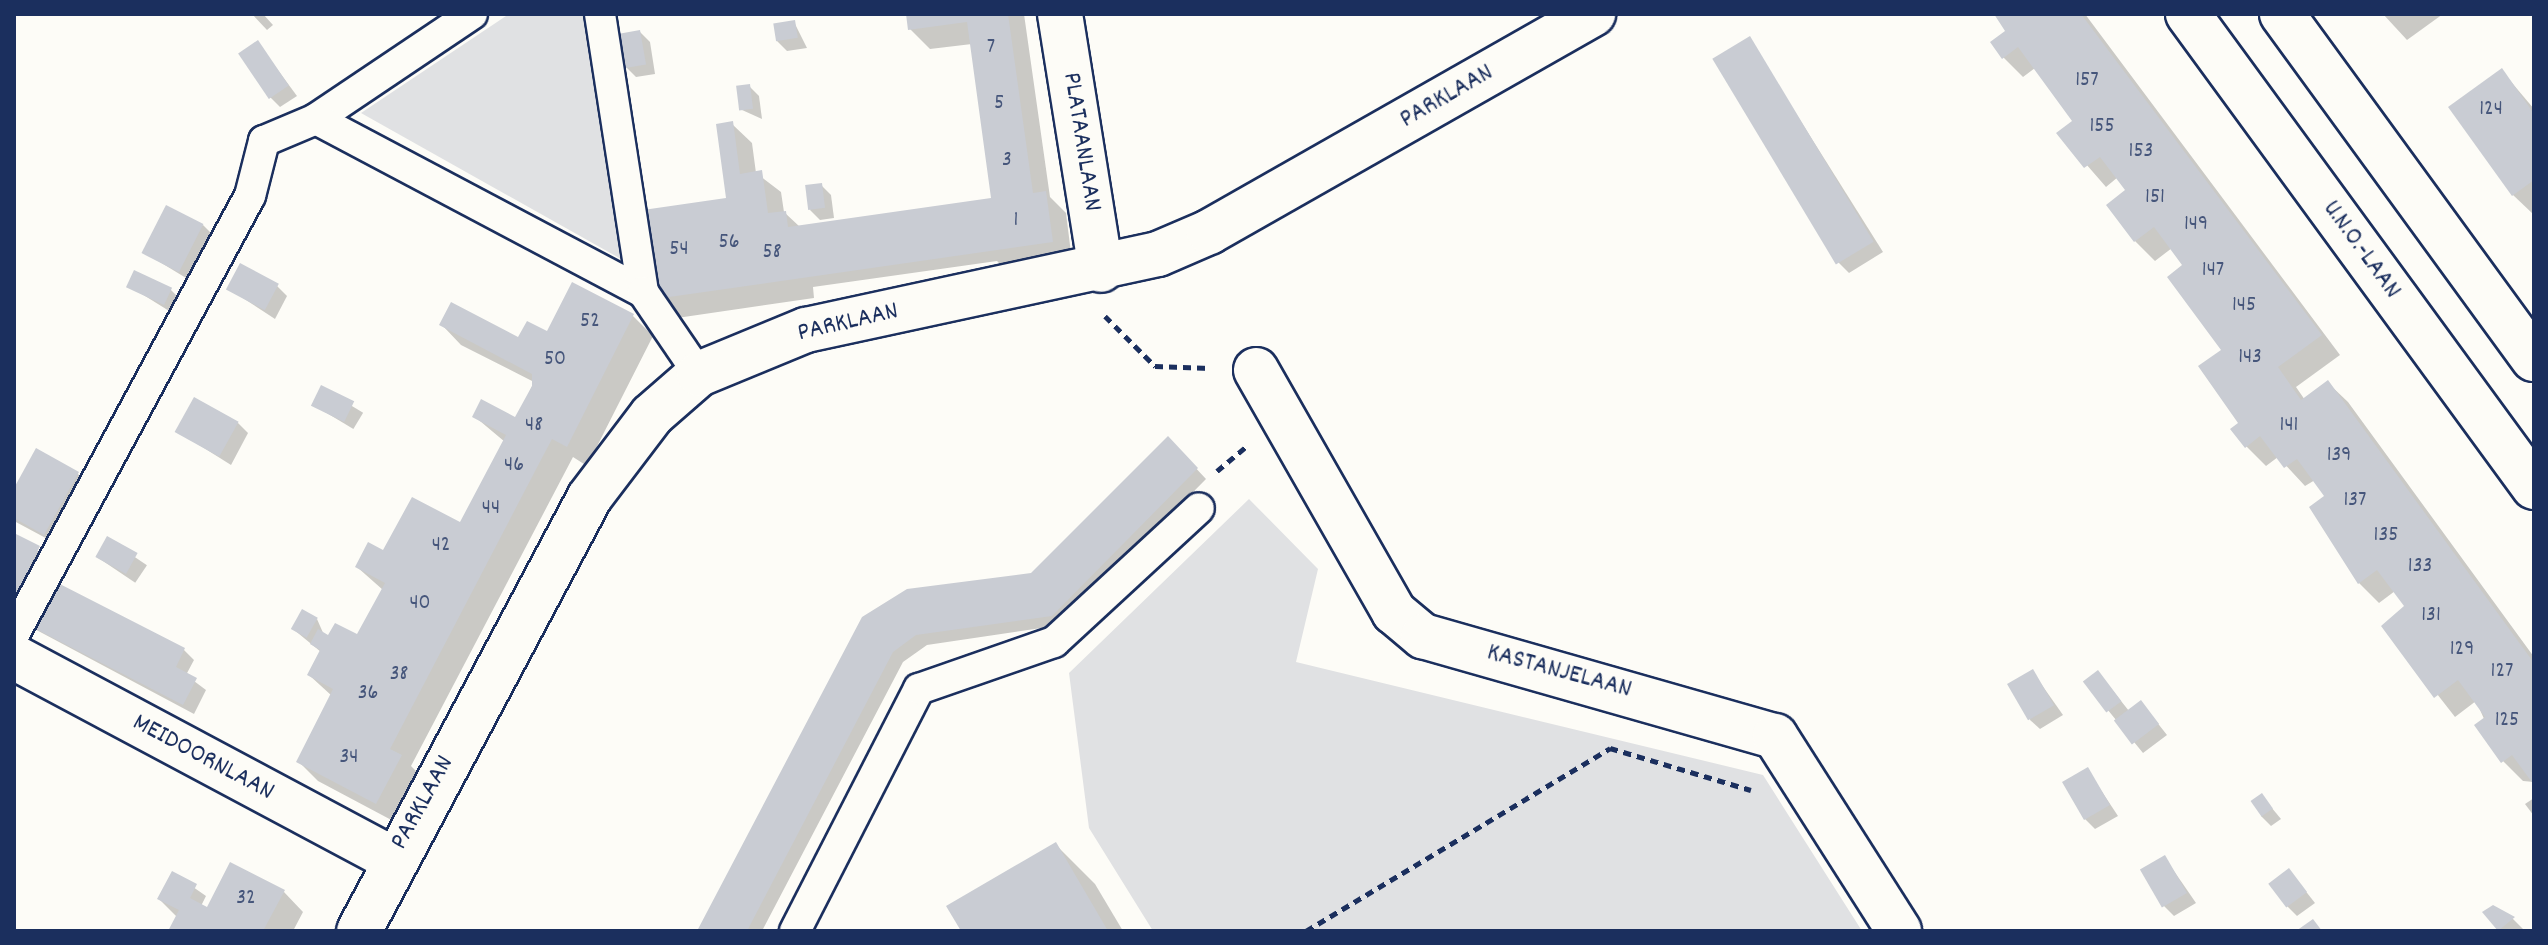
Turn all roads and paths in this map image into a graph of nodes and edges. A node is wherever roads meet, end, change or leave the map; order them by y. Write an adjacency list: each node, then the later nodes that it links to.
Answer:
1 (472, 14): 7 (lane)
2 (600, 14): 9 (lane)
3 (1060, 14): 8 (street, PLATAANLAAN)
4 (1593, 14): 8 (street, PARKLAAN)
5 (2188, 14): 14 (street, U.N.O.-LAAN)
6 (2282, 14): 10 (street)
7 (316, 119): 9 (lane); 16 (lane)
8 (1090, 272): 11 (path); 12 (street, PARKLAAN)
9 (643, 292): 12 (lane)
10 (2534, 359)
11 (1256, 370): 13 (street, KASTANJELAAN)
12 (699, 374): 19 (street, PARKLAAN)
13 (1284, 415): 15 (path); 25 (street, KASTANJELAAN)
14 (2534, 487)
15 (1199, 508): 22 (lane)
16 (14, 634)
17 (14, 657): 19 (street, MEIDOORNLAAN)
18 (1760, 795): 20 (path)
19 (392, 859): 21 (street, PARKLAAN)
20 (1320, 922): 23 (path); 24 (path)
21 (359, 931)
22 (795, 931)
23 (1306, 931)
24 (1325, 931)
25 (1899, 931)

